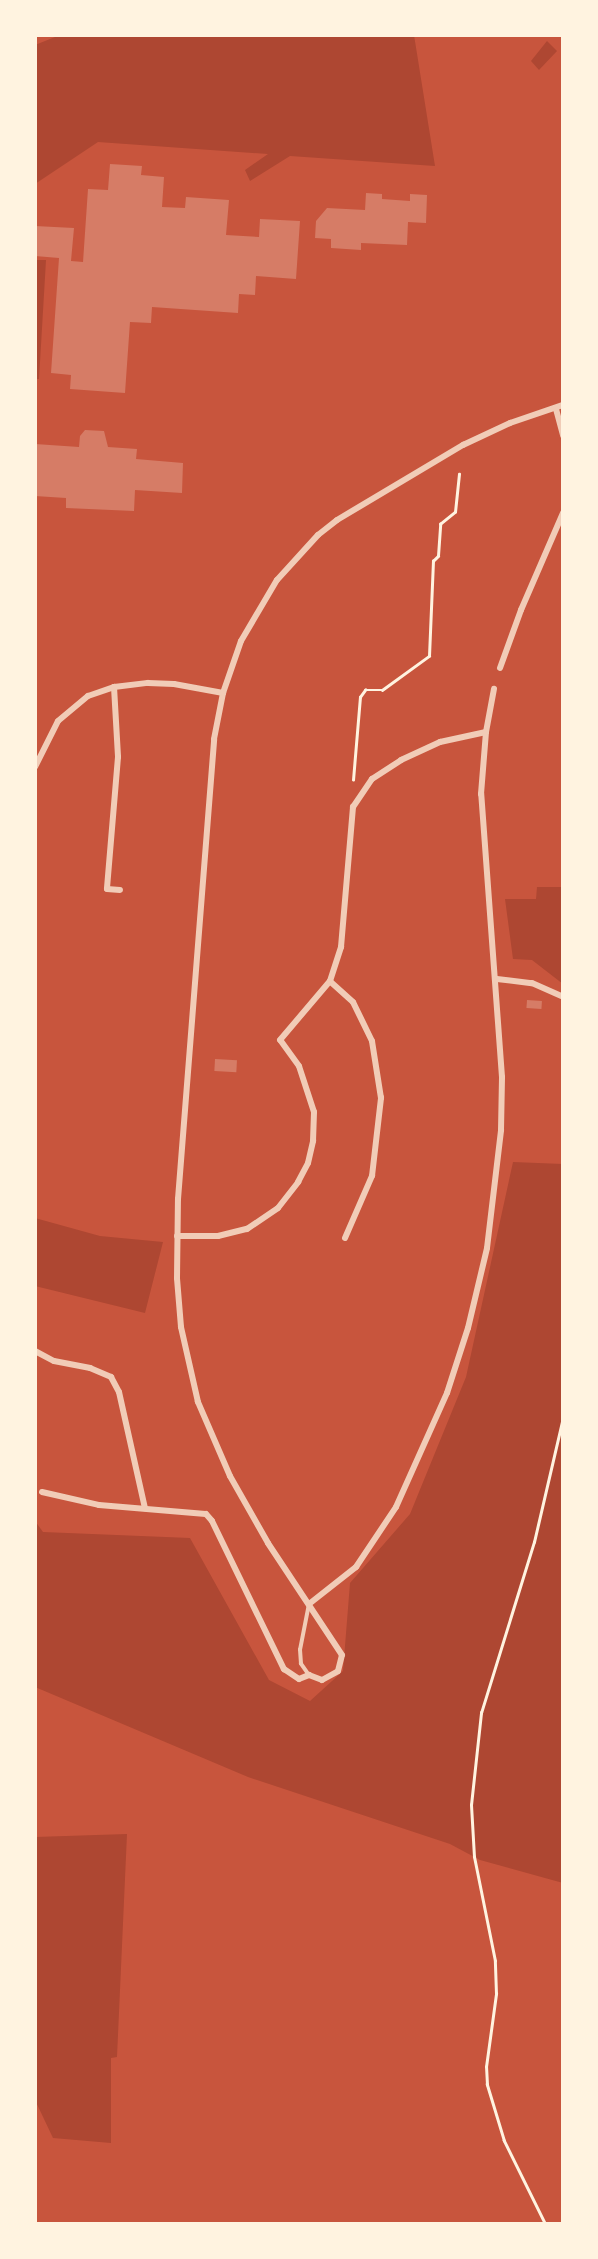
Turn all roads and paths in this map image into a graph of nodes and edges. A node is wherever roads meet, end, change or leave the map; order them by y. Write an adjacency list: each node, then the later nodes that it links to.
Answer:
1 (560, 407): 2 (street); 8 (street)
2 (563, 436)
3 (459, 474): 11 (path)
4 (563, 513): 5 (street)
5 (500, 668)
6 (114, 687): 8 (street); 10 (street); 12 (street)
7 (494, 689): 9 (street)
8 (223, 692): 16 (street)
9 (486, 732): 13 (street); 14 (street)
10 (35, 767)
11 (353, 780)
12 (120, 890)
13 (497, 979): 15 (street); 22 (street)
14 (330, 981): 16 (street); 17 (street)
15 (561, 993)
16 (177, 1236): 22 (street)
17 (345, 1238)
18 (35, 1351): 21 (street)
19 (563, 1417): 24 (path)
20 (42, 1492): 21 (street)
21 (145, 1508): 23 (street)
22 (309, 1604): 23 (lane); 23 (street)
23 (309, 1675)
24 (545, 2224)

